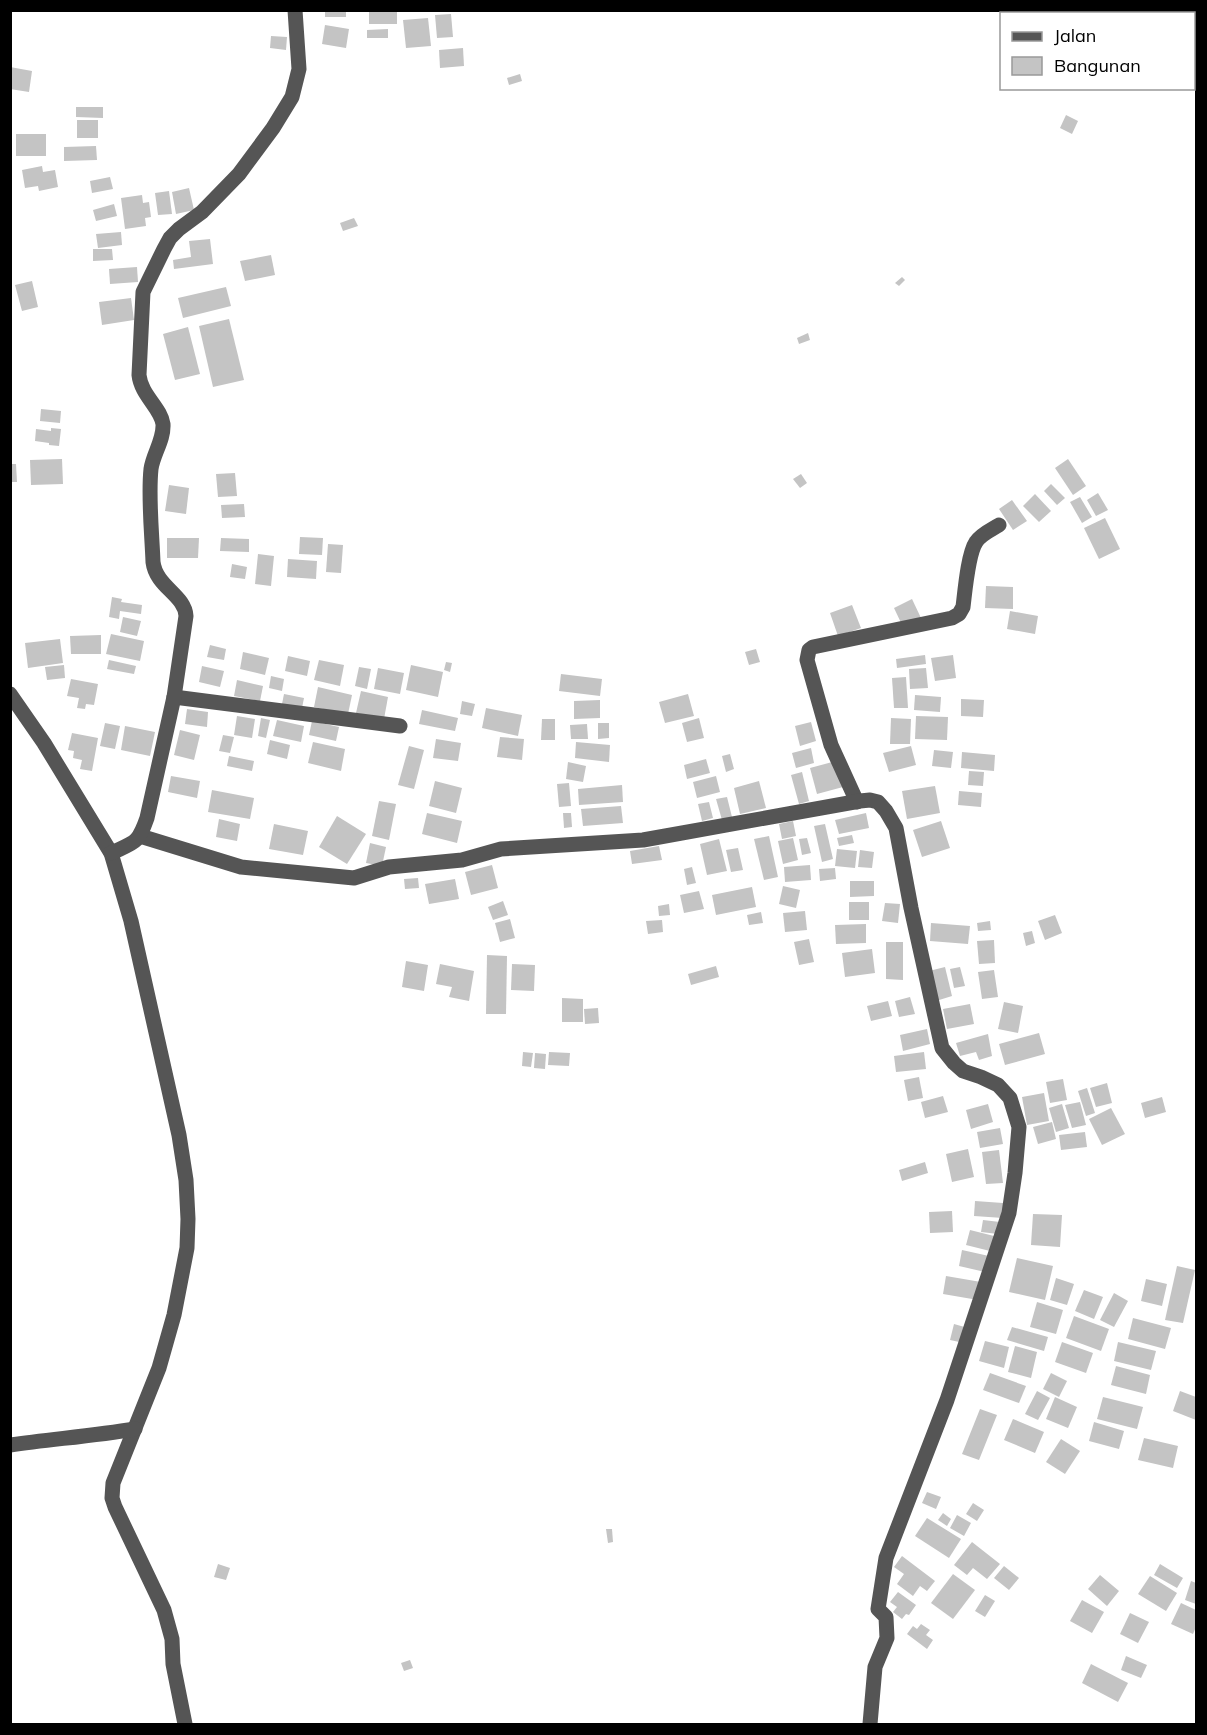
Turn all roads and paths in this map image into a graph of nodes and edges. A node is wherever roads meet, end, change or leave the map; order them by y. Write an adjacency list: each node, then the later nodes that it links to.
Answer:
1 (295, 10): 4 (street)
2 (999, 525): 6 (street)
3 (10, 694): 8 (street)
4 (174, 697): 5 (street); 7 (street)
5 (400, 726)
6 (857, 802): 7 (street); 12 (street)
7 (140, 836): 8 (street)
8 (111, 853): 9 (street)
9 (135, 1429): 10 (street); 11 (street)
10 (10, 1445)
11 (185, 1725)
12 (870, 1725)

